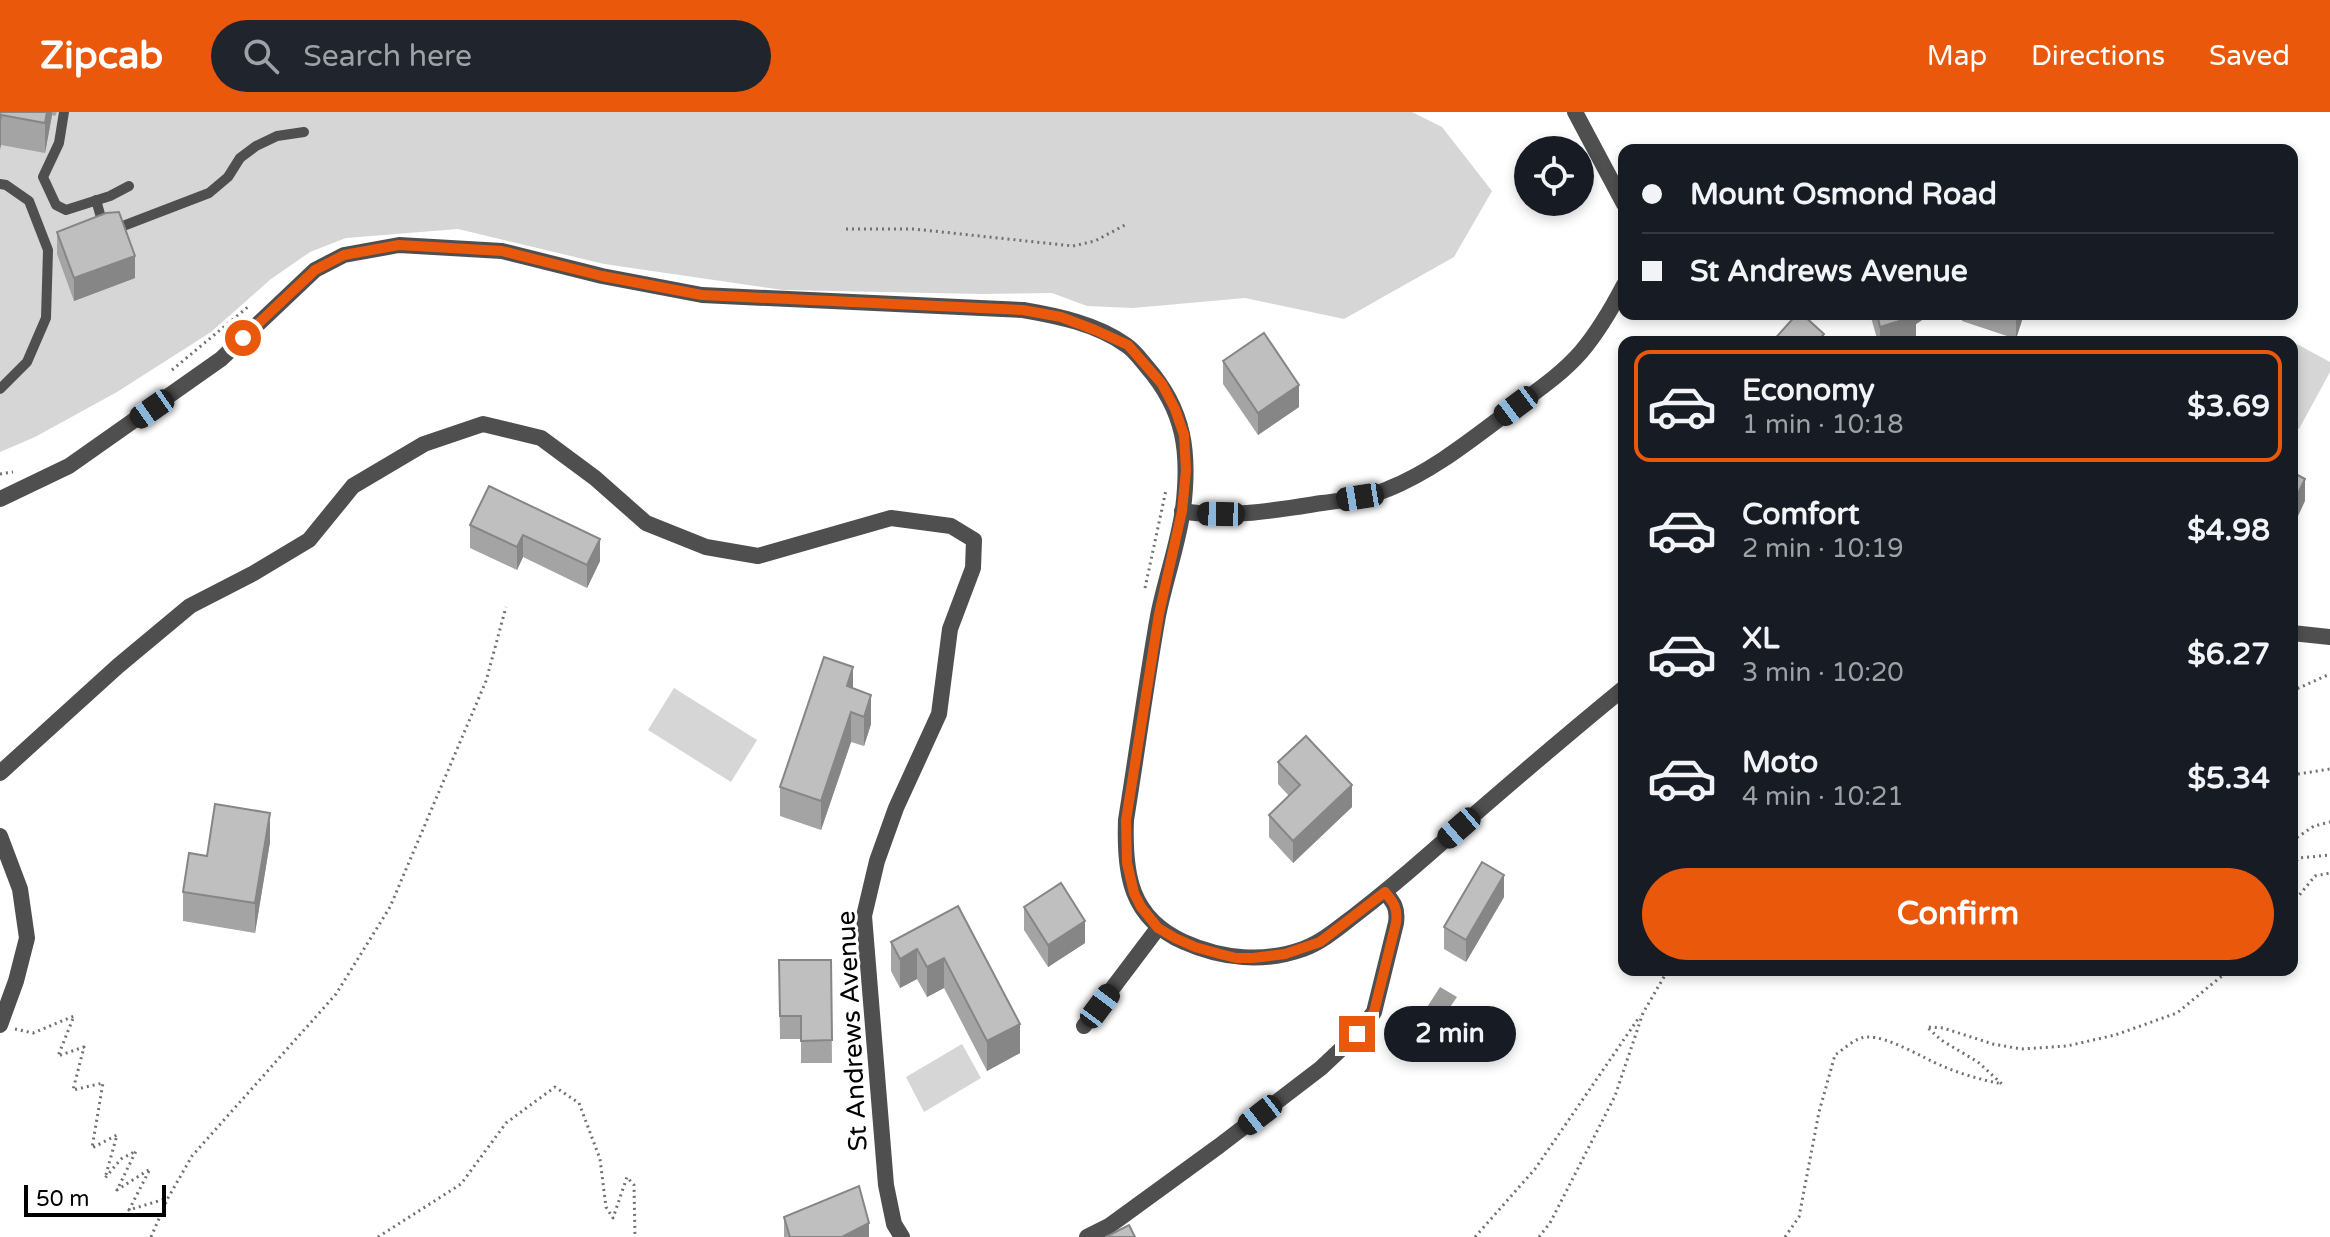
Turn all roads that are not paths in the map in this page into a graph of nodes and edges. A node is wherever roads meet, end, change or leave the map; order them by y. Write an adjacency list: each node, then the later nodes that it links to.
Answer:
1 (64, 112): 7 (lane)
2 (1575, 112): 6 (street)
3 (304, 132): 7 (lane)
4 (0, 184): 9 (lane)
5 (129, 186): 7 (lane)
6 (1618, 193)
7 (96, 200)
8 (1618, 295): 11 (street)
9 (0, 389)
10 (0, 499): 11 (street)
11 (1182, 511): 18 (street)
12 (2298, 634): 13 (street)
13 (2330, 637)
14 (1618, 693): 17 (street)
15 (0, 773): 21 (street, St Andrews Avenue)
16 (0, 836): 19 (street)
17 (1385, 892): 18 (street); 22 (street)
18 (1158, 928): 20 (street)
19 (0, 1025)
20 (1084, 1026)
21 (902, 1237)
22 (1087, 1237)

